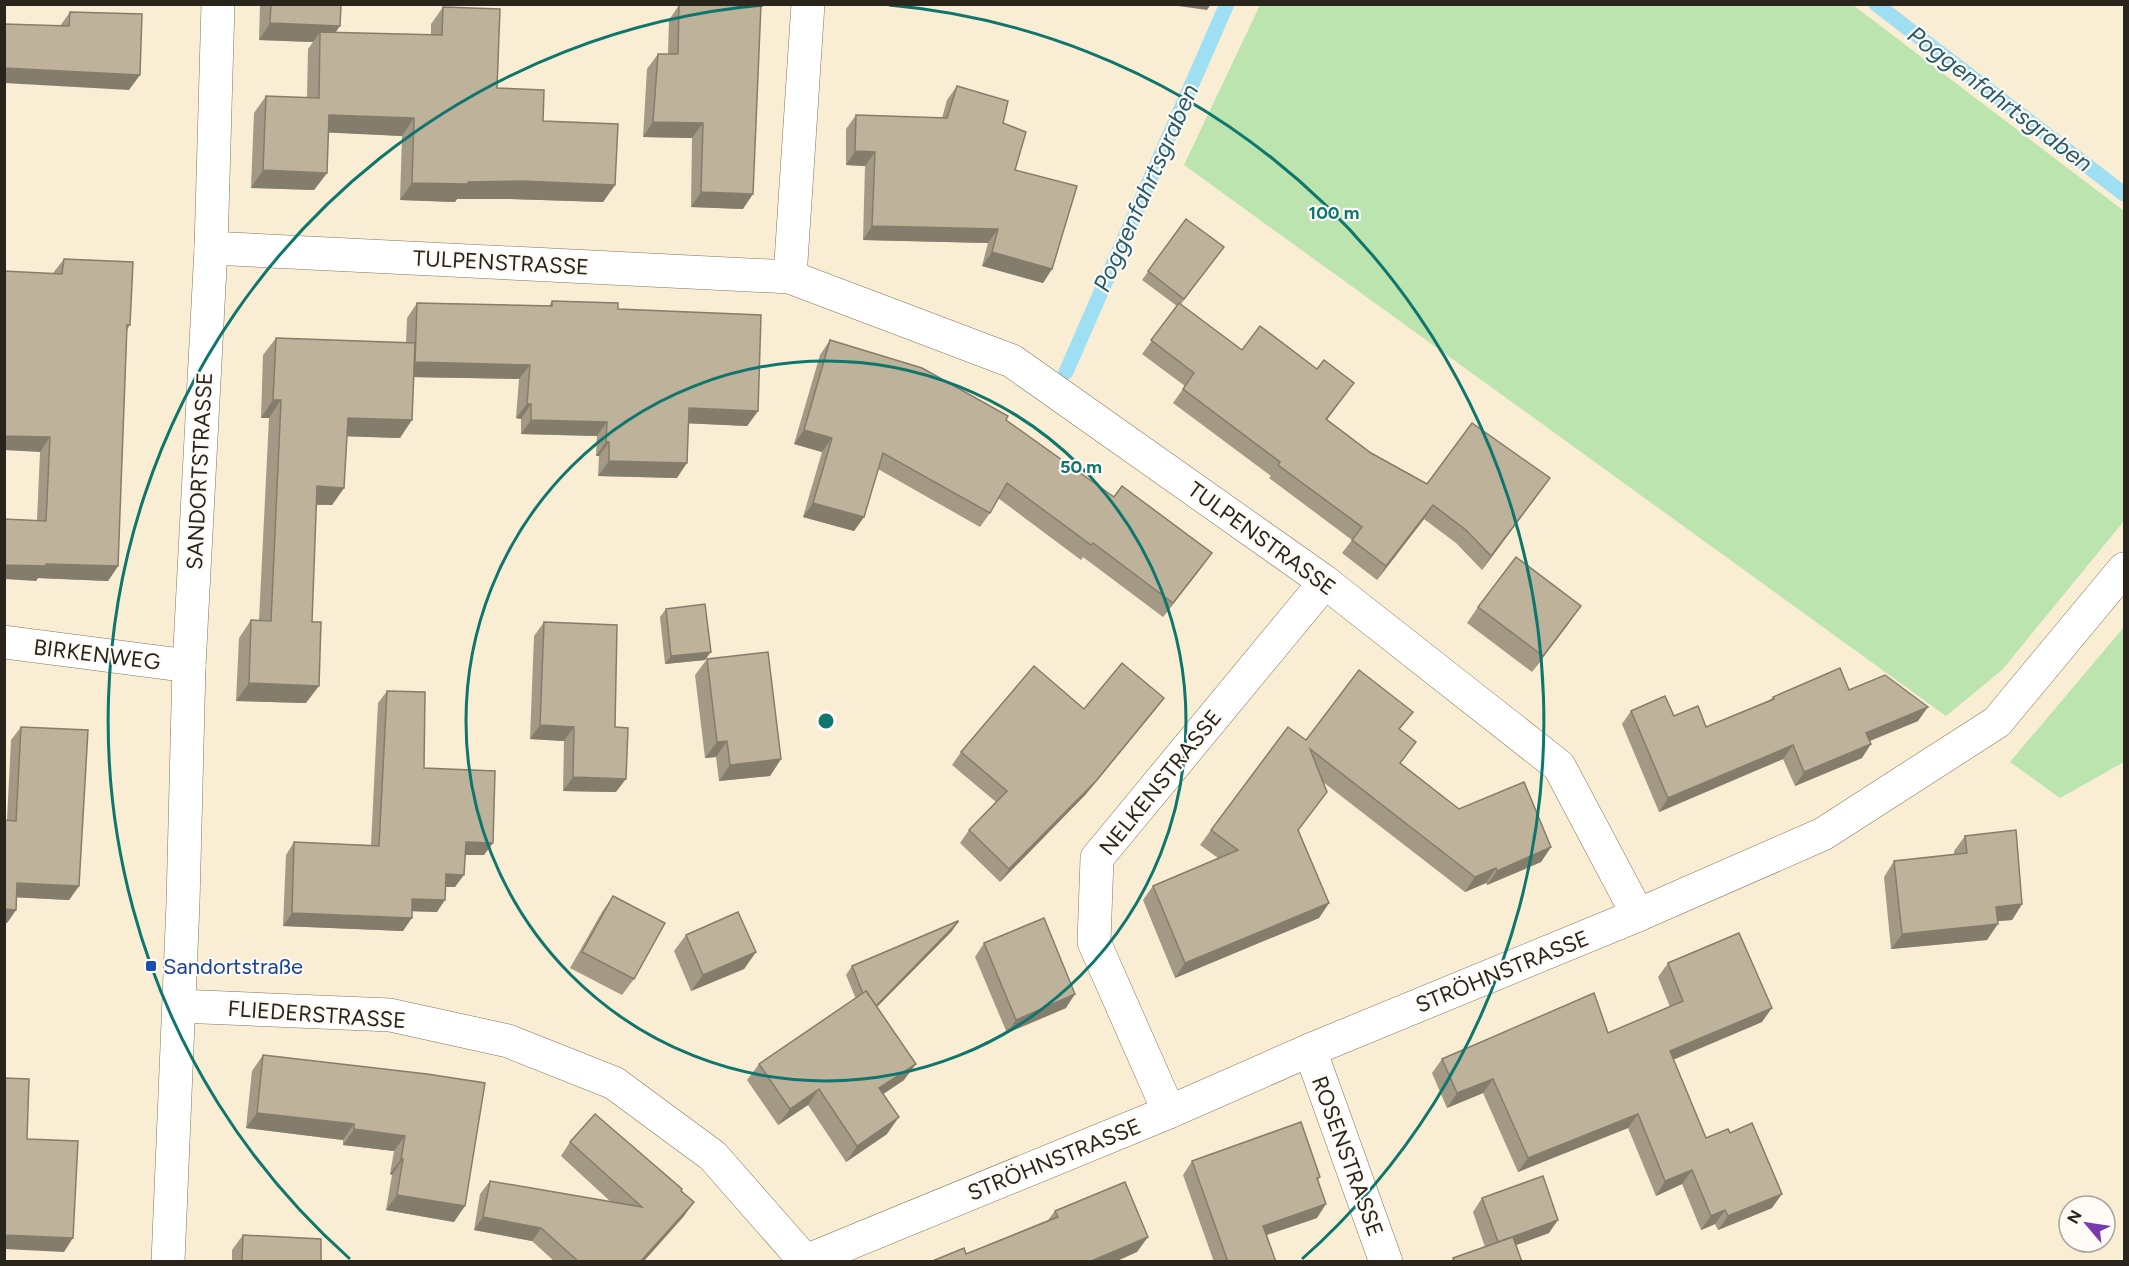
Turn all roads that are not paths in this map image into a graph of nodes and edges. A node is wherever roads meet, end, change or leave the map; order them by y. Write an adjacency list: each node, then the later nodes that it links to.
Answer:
1 (218, 4): 3 (street, SANDORTSTRASSE)
2 (808, 4): 4 (street)
3 (211, 248): 4 (street, TULPENSTRASSE); 8 (street, SANDORTSTRASSE)
4 (790, 277): 6 (street, TULPENSTRASSE)
5 (2124, 569): 9 (street, STRÖHNSTRASSE)
6 (1325, 582): 9 (street, TULPENSTRASSE); 12 (street, NELKENSTRASSE)
7 (4, 642): 8 (street, BIRKENWEG)
8 (189, 666): 10 (street, SANDORTSTRASSE)
9 (1638, 915): 11 (street, STRÖHNSTRASSE)
10 (179, 1005): 13 (street, FLIEDERSTRASSE); 14 (street, SANDORTSTRASSE)
11 (1310, 1050): 12 (street, STRÖHNSTRASSE); 15 (street, ROSENSTRASSE)
12 (1169, 1112): 13 (street, STRÖHNSTRASSE)
13 (806, 1261)
14 (168, 1262)
15 (1386, 1262)

